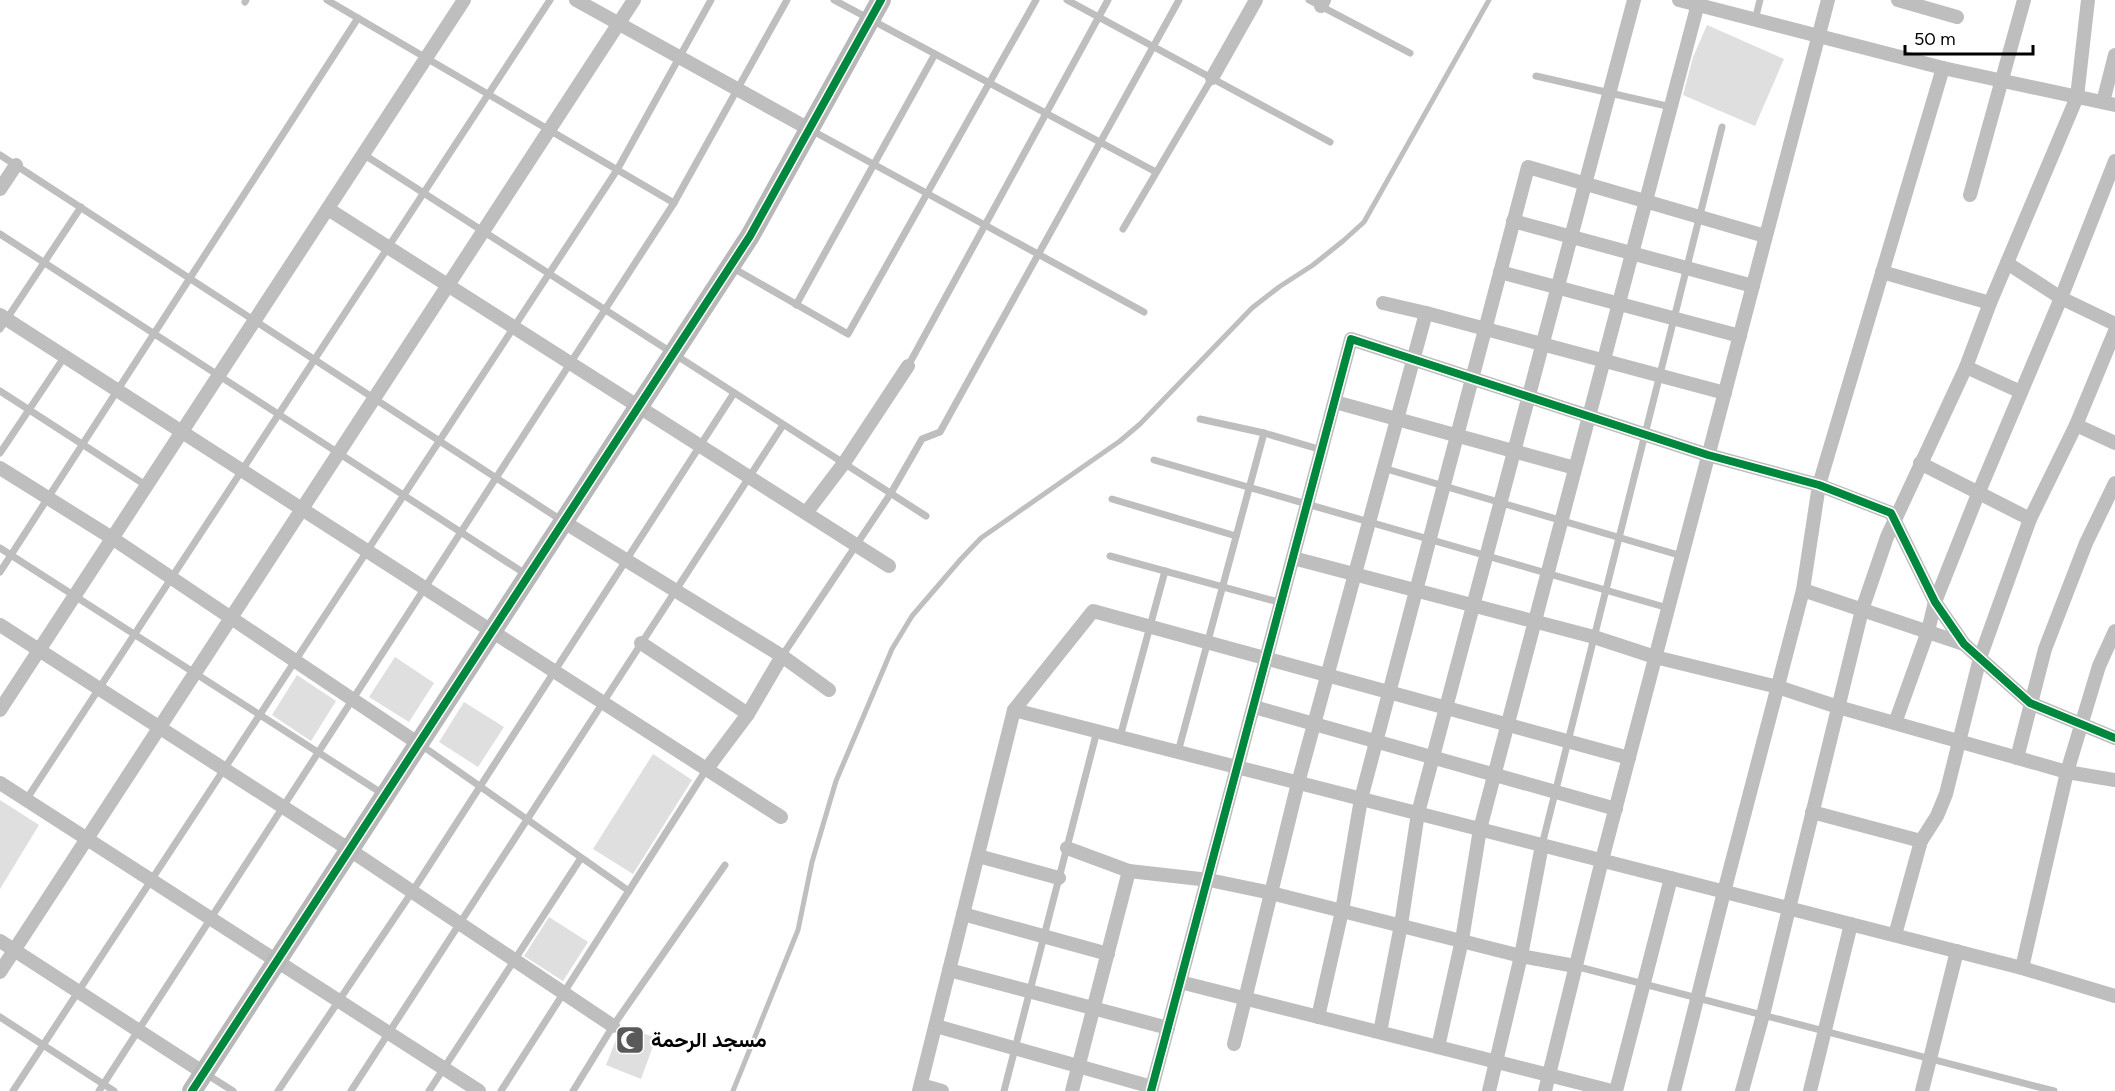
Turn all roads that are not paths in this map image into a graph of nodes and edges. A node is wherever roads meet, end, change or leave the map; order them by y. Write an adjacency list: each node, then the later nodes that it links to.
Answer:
1 (327, 0): 25 (lane)
2 (464, 0): 36 (street)
3 (550, 0): 44 (lane)
4 (576, 0): 29 (street)
5 (634, 0): 29 (street)
6 (711, 0): 35 (lane)
7 (787, 0): 42 (lane)
8 (834, 0): 27 (lane)
9 (881, 0): 27 (street)
10 (1036, 0): 41 (lane)
11 (1067, 0): 24 (lane)
12 (1108, 0): 24 (lane)
13 (1179, 0): 31 (lane)
14 (1256, 0): 39 (street)
15 (1634, 0): 43 (street)
16 (1679, 0): 23 (street)
17 (1760, 0): 28 (lane)
18 (1827, 0): 30 (street)
19 (1898, 0): 26 (street)
20 (2024, 0): 40 (street)
21 (2088, 0): 45 (street)
22 (1318, 2): 32 (lane)
23 (1699, 3): 28 (street); 47 (street)
24 (1099, 17): 31 (lane); 48 (lane)
25 (358, 18): 36 (lane); 88 (lane)
26 (1957, 18)
27 (870, 20): 33 (lane); 50 (street)
28 (1755, 20): 30 (street)
29 (618, 23): 35 (street); 51 (street)
30 (1818, 37): 37 (street); 76 (street)
31 (1154, 46): 39 (lane); 52 (lane)
32 (1410, 53)
33 (935, 54): 41 (lane); 57 (lane)
34 (2115, 55): 46 (street)
35 (679, 57): 42 (street); 59 (lane)
36 (426, 58): 44 (lane); 54 (street)
37 (1942, 68): 40 (street); 86 (street)
38 (1536, 76): 43 (lane)
39 (1212, 78): 53 (lane); 60 (lane)
40 (2002, 81): 45 (street); 65 (street)
41 (989, 83): 48 (lane); 64 (lane)
42 (737, 89): 50 (street); 67 (lane)
43 (1610, 93): 47 (lane); 61 (street)
44 (488, 95): 51 (lane); 63 (lane)
45 (2077, 97): 46 (street); 82 (street)
46 (2109, 104)
47 (1671, 107): 66 (street)
48 (1046, 113): 52 (lane); 72 (lane)
49 (1722, 127): 70 (lane)
50 (809, 129): 57 (lane); 83 (street)
51 (549, 130): 59 (lane); 74 (street)
52 (1101, 141): 60 (lane); 80 (lane)
53 (1330, 141)
54 (363, 154): 63 (lane); 69 (street)
55 (0, 155): 58 (lane)
56 (2115, 161): 92 (street)
57 (873, 164): 64 (lane); 95 (lane)
58 (16, 165): 62 (street); 68 (lane)
59 (617, 170): 67 (lane); 87 (lane)
60 (1156, 172): 73 (lane)
61 (1585, 184): 66 (street); 71 (street); 77 (street)
62 (0, 189)
63 (424, 193): 74 (lane); 78 (lane)
64 (927, 194): 72 (lane); 95 (lane)
65 (1970, 195)
66 (1646, 201): 70 (street); 79 (street)
67 (674, 203): 97 (lane)
68 (81, 207): 81 (lane); 88 (lane)
69 (327, 209): 78 (street); 102 (street)
70 (1699, 217): 76 (street); 84 (lane)
71 (1513, 221): 77 (street); 85 (street)
72 (985, 225): 80 (lane); 116 (lane)
73 (1123, 229)
74 (483, 231): 87 (lane); 89 (street)
75 (0, 234): 81 (lane)
76 (1766, 236): 90 (street)
77 (1571, 237): 79 (street); 91 (street)
78 (388, 247): 89 (street); 113 (lane)
79 (1632, 253): 84 (street); 96 (street)
80 (1038, 255): 98 (lane); 164 (lane)
81 (44, 263): 101 (lane); 107 (lane)
82 (2007, 263): 92 (street); 94 (street)
83 (730, 266): 95 (lane); 110 (street)
84 (1686, 268): 90 (street); 100 (lane)
85 (1500, 272): 91 (street); 105 (street)
86 (1882, 272): 94 (street); 160 (street)
87 (549, 273): 97 (lane); 104 (lane)
88 (190, 278): 102 (lane); 107 (lane)
89 (448, 285): 104 (street); 127 (street)
90 (1753, 286): 108 (street)
91 (1558, 287): 96 (street); 109 (street)
92 (2061, 298): 103 (street); 123 (street)
93 (1383, 303): 99 (street)
94 (1990, 303): 117 (street)
95 (796, 304)
96 (1619, 304): 100 (street); 114 (street)
97 (605, 309): 110 (lane); 115 (lane)
98 (1144, 312)
99 (1426, 313): 105 (street); 112 (street)
100 (1674, 318): 108 (street); 118 (lane)
101 (2, 321): 111 (street)
102 (255, 321): 113 (lane); 119 (street)
103 (2115, 324)
104 (514, 327): 115 (street); 141 (lane)
105 (1485, 328): 109 (street); 120 (street)
106 (2115, 331): 136 (street)
107 (154, 334): 119 (lane); 121 (lane)
108 (1740, 336): 125 (street)
109 (1543, 344): 114 (street); 126 (street)
110 (673, 353): 124 (lane); 129 (street)
111 (65, 356): 121 (street); 130 (lane)
112 (1413, 359): 120 (street); 128 (street); 134 (street)
113 (315, 360): 127 (lane); 131 (lane)
114 (1604, 360): 118 (street); 132 (street)
115 (570, 363): 129 (street); 158 (lane)
116 (908, 366): 151 (street)
117 (1966, 367): 123 (street); 152 (street)
118 (1660, 375): 125 (street); 139 (lane)
119 (219, 376): 131 (lane); 137 (street)
120 (1472, 378): 126 (street); 140 (street)
121 (118, 390): 137 (street); 143 (lane)
122 (0, 391): 130 (lane)
123 (2021, 392): 165 (street)
124 (734, 393): 135 (lane); 144 (lane)
125 (1725, 393): 149 (street)
126 (1529, 397): 132 (street); 146 (street)
127 (374, 398): 141 (lane); 148 (street)
128 (1335, 402): 134 (street); 145 (street)
129 (638, 406): 144 (street); 177 (street)
130 (29, 410): 143 (lane); 147 (lane)
131 (279, 414): 148 (lane); 156 (lane)
132 (1589, 416): 139 (street); 155 (street)
133 (1200, 419): 138 (lane)
134 (1397, 419): 140 (street); 154 (street)
135 (783, 425): 151 (lane); 157 (lane)
136 (2076, 425): 142 (street); 174 (street)
137 (182, 432): 156 (street); 161 (street)
138 (1264, 433): 145 (lane); 163 (lane)
139 (1645, 434): 149 (street); 181 (lane)
140 (1456, 436): 146 (street); 162 (street)
141 (439, 441): 158 (lane); 166 (lane)
142 (2115, 443)
143 (83, 444): 161 (lane); 167 (lane)
144 (700, 445): 157 (street); 192 (lane)
145 (1322, 450): 170 (street)
146 (1514, 452): 155 (street); 169 (street)
147 (0, 453)
148 (338, 453): 166 (lane); 171 (street)
149 (1708, 455): 160 (street); 190 (street)
150 (1154, 460): 163 (lane)
151 (844, 463): 164 (lane); 172 (street)
152 (1920, 463): 165 (street); 176 (street)
153 (0, 468): 167 (street)
154 (1383, 468): 162 (lane); 178 (street)
155 (1575, 468): 175 (street)
156 (242, 470): 171 (street); 199 (lane)
157 (749, 477): 172 (street); 202 (lane)
158 (496, 478): 177 (lane); 179 (lane)
159 (2115, 483): 239 (street)
160 (1819, 485): 176 (street); 205 (street)
161 (147, 486): 182 (street)
162 (1443, 486): 169 (lane); 183 (street)
163 (1250, 488): 170 (lane); 180 (lane)
164 (891, 493): 173 (lane); 184 (lane)
165 (1978, 494): 174 (street); 207 (street)
166 (404, 495): 179 (lane); 186 (lane)
167 (48, 498): 182 (street); 187 (lane)
168 (1112, 499): 180 (lane)
169 (1501, 502): 175 (lane); 189 (street)
170 (1308, 504): 178 (lane); 191 (street)
171 (302, 508): 186 (street); 212 (street)
172 (806, 513): 184 (street)
173 (926, 516)
174 (2030, 519): 227 (street)
175 (1562, 520): 181 (lane); 196 (street)
176 (1895, 520): 207 (street); 211 (street)
177 (564, 522): 192 (street); 198 (street)
178 (1369, 522): 183 (lane); 197 (street)
179 (461, 532): 198 (lane); 201 (lane)
180 (1236, 536): 200 (lane)
181 (1619, 537): 190 (lane); 204 (lane)
182 (112, 538): 199 (street); 206 (street)
183 (1429, 539): 189 (lane); 203 (street)
184 (856, 545): 193 (street); 225 (lane)
185 (0, 548): 187 (lane)
186 (367, 551): 201 (street); 229 (lane)
187 (11, 555): 195 (lane); 206 (lane)
188 (1110, 556): 194 (lane)
189 (1486, 556): 196 (lane); 209 (street)
190 (1682, 556): 210 (street)
191 (1293, 558): 197 (street); 208 (street)
192 (626, 560): 202 (street); 230 (lane)
193 (889, 566)
194 (1165, 571): 200 (lane); 215 (lane)
195 (0, 572)
196 (1547, 573): 204 (lane); 213 (street)
197 (1355, 574): 203 (street); 232 (street)
198 (529, 575): 216 (street)
199 (172, 578): 212 (street); 219 (lane)
200 (1223, 587): 208 (lane); 222 (lane)
201 (425, 588): 216 (street); 237 (lane)
202 (675, 590): 221 (lane); 225 (street)
203 (1416, 590): 209 (street); 236 (street)
204 (1605, 590): 210 (lane); 220 (lane)
205 (1803, 590): 211 (street); 233 (street)
206 (75, 596): 219 (lane); 224 (street)
207 (1935, 602): 217 (street); 223 (street)
208 (1282, 603): 228 (street)
209 (1474, 605): 213 (street); 242 (street)
210 (1668, 608): 226 (street)
211 (1862, 610): 217 (street); 241 (street)
212 (231, 618): 229 (street); 231 (street)
213 (1535, 621): 220 (street); 249 (street)
214 (0, 625): 224 (street)
215 (1150, 627): 222 (street); 244 (street); 253 (lane)
216 (492, 631): 230 (street); 258 (street)
217 (1928, 631): 223 (street); 247 (street)
218 (2115, 631): 250 (street)
219 (134, 634): 231 (lane); 234 (lane)
220 (1594, 637): 226 (street); 257 (lane)
221 (641, 643): 238 (lane); 245 (street)
222 (1208, 643): 228 (street); 260 (lane)
223 (1964, 644): 227 (street)
224 (39, 650): 234 (street); 243 (street)
225 (782, 656): 235 (street); 245 (street)
226 (1655, 657): 233 (street); 263 (street)
227 (1980, 658): 239 (street); 256 (street)
228 (1267, 659): 232 (street); 240 (street)
229 (295, 661): 237 (street); 246 (lane)
230 (554, 671): 238 (street); 272 (lane)
231 (195, 673): 246 (lane); 251 (street)
232 (1327, 676): 236 (street); 248 (street)
233 (1778, 687): 241 (street); 300 (street)
234 (99, 689): 251 (street); 276 (lane)
235 (829, 690)
236 (1389, 692): 242 (street); 255 (street)
237 (352, 699): 258 (street); 259 (lane)
238 (603, 702): 266 (street); 282 (lane)
239 (2030, 703): 250 (street); 262 (street)
240 (1254, 707): 248 (street); 264 (street)
241 (1838, 707): 247 (street); 279 (street)
242 (1446, 708): 249 (street); 261 (street)
243 (0, 710)
244 (1014, 710): 252 (street); 289 (street)
245 (748, 714): 266 (street)
246 (260, 715): 259 (lane); 265 (lane)
247 (1895, 723): 256 (street)
248 (1314, 724): 255 (street); 271 (street)
249 (1507, 725): 257 (street); 268 (street)
250 (2082, 726): 254 (street); 267 (street)
251 (160, 727): 265 (street); 284 (street)
252 (1097, 731): 253 (street); 287 (lane)
253 (1120, 737): 260 (street)
254 (2115, 738)
255 (1376, 741): 261 (street); 275 (street)
256 (1958, 741): 262 (street); 285 (street)
257 (1568, 742): 263 (street); 273 (lane)
258 (419, 744): 272 (lane); 274 (street)
259 (318, 752): 274 (lane); 277 (lane)
260 (1178, 752): 264 (street)
261 (1433, 757): 268 (street); 280 (street)
262 (2017, 758): 267 (street)
263 (1629, 759): 278 (street)
264 (1238, 767): 271 (street); 297 (street)
265 (224, 769): 277 (street); 296 (lane)
266 (706, 770): 281 (street); 298 (lane)
267 (2067, 772): 269 (street); 320 (street)
268 (1494, 775): 273 (street); 283 (street)
269 (2115, 780)
270 (0, 783): 276 (street)
271 (1298, 783): 275 (street); 301 (street)
272 (480, 787): 282 (lane); 299 (lane)
273 (1555, 792): 278 (street); 286 (lane)
274 (385, 796): 288 (street)
275 (1361, 799): 280 (street); 303 (street)
276 (26, 800): 284 (street)
277 (283, 806): 288 (street); 305 (lane)
278 (1616, 809): 291 (street)
279 (1812, 812): 285 (street); 302 (street)
280 (1418, 813): 283 (street); 308 (street)
281 (781, 817)
282 (527, 820): 290 (lane); 306 (lane)
283 (1479, 829): 286 (street); 311 (street)
284 (87, 839): 296 (street); 313 (street)
285 (1921, 841): 309 (street)
286 (1542, 845): 291 (street); 316 (street)
287 (1067, 848): 293 (street); 294 (lane)
288 (350, 850): 299 (street); 318 (street)
289 (978, 856): 294 (street); 304 (street)
290 (581, 858): 298 (lane); 317 (lane)
291 (1602, 861): 295 (street); 319 (street)
292 (725, 865): 336 (lane)
293 (1129, 871): 297 (street); 315 (street)
294 (1059, 878): 310 (lane)
295 (1671, 878): 300 (street); 324 (street)
296 (151, 880): 305 (street); 325 (lane)
297 (1209, 880): 301 (street); 323 (street)
298 (629, 891): 327 (lane)
299 (412, 892): 306 (street); 331 (lane)
300 (1724, 892): 302 (street); 329 (street)
301 (1271, 893): 303 (street); 330 (street)
302 (1788, 908): 307 (street); 333 (street)
303 (1342, 911): 308 (street); 335 (street)
304 (963, 914): 310 (street); 321 (street)
305 (210, 918): 318 (street); 339 (lane)
306 (460, 923): 317 (street); 342 (lane)
307 (1851, 924): 309 (street); 340 (street)
308 (1401, 925): 311 (street); 341 (street)
309 (1895, 935): 314 (street)
310 (1044, 936): 315 (street); 326 (lane)
311 (1462, 940): 316 (street); 345 (street)
312 (0, 941): 313 (street)
313 (14, 950): 322 (street); 325 (street)
314 (1957, 951): 320 (street); 347 (street)
315 (1107, 954): 332 (street)
316 (1521, 956): 319 (street); 348 (street)
317 (514, 960): 327 (street); 350 (lane)
318 (277, 961): 331 (street); 351 (street)
319 (1575, 966): 324 (lane); 352 (street)
320 (2022, 968): 328 (street)
321 (949, 970): 326 (street); 337 (street)
322 (0, 972)
323 (1180, 982): 330 (street); 338 (street)
324 (1644, 984): 329 (lane); 371 (street)
325 (78, 991): 339 (street); 344 (lane)
326 (1030, 991): 332 (street); 346 (lane)
327 (563, 993): 336 (street); 364 (lane)
328 (2115, 996)
329 (1698, 998): 333 (lane); 372 (street)
330 (1245, 999): 335 (street); 343 (street)
331 (338, 1000): 342 (street); 360 (lane)
332 (1093, 1008): 338 (street); 349 (street)
333 (1763, 1015): 340 (lane); 373 (street)
334 (0, 1017): 344 (lane)
335 (1318, 1017): 341 (street)
336 (613, 1026): 365 (lane)
337 (936, 1026): 346 (street); 354 (street)
338 (1168, 1028): 355 (street)
339 (138, 1030): 351 (street); 353 (lane)
340 (1824, 1031): 347 (lane); 374 (street)
341 (1380, 1032): 345 (street)
342 (389, 1033): 350 (street); 361 (lane)
343 (1234, 1044)
344 (43, 1045): 353 (lane); 356 (lane)
345 (1438, 1047): 348 (street)
346 (1015, 1048): 349 (street); 367 (lane)
347 (1930, 1059): 375 (street); 376 (lane)
348 (1495, 1061): 352 (street); 369 (street)
349 (1078, 1066): 355 (street); 368 (street)
350 (444, 1069): 362 (lane); 363 (street)
351 (204, 1073): 358 (street); 359 (lane)
352 (1548, 1074): 370 (street); 371 (street)
353 (101, 1088): 357 (lane)
354 (920, 1088): 366 (street)
355 (1152, 1089)
356 (13, 1091)
357 (114, 1091)
358 (192, 1091)
359 (233, 1091)
360 (278, 1091)
361 (351, 1091)
362 (429, 1091)
363 (479, 1091)
364 (501, 1091)
365 (573, 1091)
366 (942, 1091)
367 (1004, 1091)
368 (1072, 1091)
369 (1489, 1091)
370 (1545, 1091)
371 (1614, 1091)
372 (1674, 1091)
373 (1742, 1091)
374 (1810, 1091)
375 (1922, 1091)
376 (2054, 1091)

